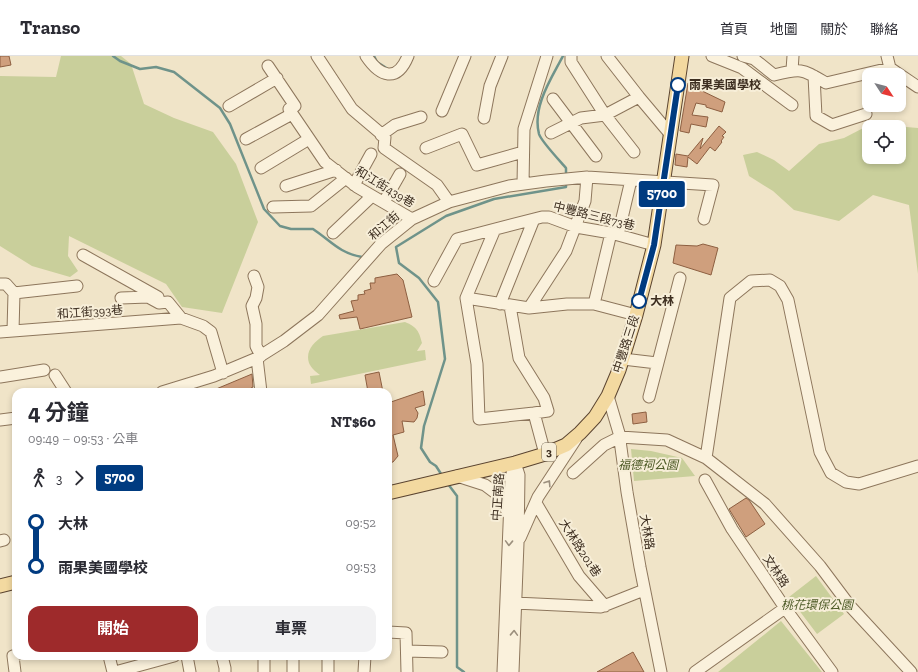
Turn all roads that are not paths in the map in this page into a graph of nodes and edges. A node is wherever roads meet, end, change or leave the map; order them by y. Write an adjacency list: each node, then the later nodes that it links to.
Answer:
1 (317, 56): 34 (street)
2 (366, 56): 3 (street)
3 (408, 56)
4 (465, 56): 26 (street)
5 (502, 56): 31 (street)
6 (547, 56): 39 (street)
7 (571, 56): 29 (street)
8 (607, 56): 22 (street)
9 (682, 56): 35 (main road, 中豐路三段 / 3)
10 (712, 56): 24 (street)
11 (743, 56): 16 (street)
12 (793, 56): 16 (street)
13 (887, 56): 15 (street)
14 (268, 66): 19 (street)
15 (890, 68)
16 (792, 70): 18 (street)
17 (862, 75): 18 (street)
18 (814, 76): 28 (street)
19 (277, 78): 25 (street); 27 (street)
20 (906, 78): 21 (street)
21 (918, 86)
22 (639, 97): 29 (street); 35 (street)
23 (553, 99): 32 (street)
24 (792, 105)
25 (229, 106)
26 (442, 110)
27 (292, 114): 36 (street); 37 (street, 和江街439巷)
28 (866, 114)
29 (605, 115): 32 (street); 40 (street)
30 (421, 117): 34 (street)
31 (484, 118)
32 (571, 123): 33 (street); 42 (street)
33 (551, 133)
34 (381, 135): 54 (street)
35 (671, 135): 49 (main road, 中豐路三段 / 3)
36 (246, 139)
37 (309, 139): 43 (street); 44 (street, 和江街439巷)
38 (426, 148): 39 (street)
39 (523, 152): 50 (street)
40 (634, 152)
41 (371, 154): 48 (street)
42 (596, 156)
43 (261, 168)
44 (336, 170): 48 (street, 和江街439巷); 51 (street)
45 (400, 174): 53 (street)
46 (587, 177): 47 (street, 和江街); 50 (street, 和江街); 59 (street)
47 (631, 180): 49 (street, 和江街); 62 (street)
48 (350, 181): 52 (street, 和江街439巷); 55 (street)
49 (664, 182): 58 (street, 和江街); 63 (main road, 中豐路三段 / 3)
50 (523, 184): 54 (street, 和江街)
51 (286, 186)
52 (372, 196): 53 (street, 和江街439巷); 61 (street)
53 (384, 202): 56 (street, 和江街439巷)
54 (449, 202): 56 (street, 和江街)
55 (273, 207)
56 (412, 219): 81 (street, 和江街)
57 (534, 219): 59 (street, 中豐路三段73巷); 60 (street, 中豐路三段73巷); 75 (street)
58 (704, 219)
59 (576, 227): 62 (street, 中豐路三段73巷); 76 (street)
60 (495, 229): 67 (street, 中豐路三段73巷); 72 (street)
61 (332, 233)
62 (614, 234): 63 (street, 中豐路三段73巷); 74 (street)
63 (654, 245): 77 (main road, 中豐路三段 / 3)
64 (83, 255): 73 (street)
65 (254, 276): 81 (street)
66 (680, 278): 83 (street)
67 (434, 282)
68 (0, 284): 70 (street)
69 (77, 286): 70 (street)
70 (14, 293): 79 (street)
71 (121, 298): 73 (street, 和江街393巷)
72 (466, 298): 75 (street); 93 (street)
73 (159, 303): 78 (street, 和江街393巷)
74 (594, 304): 76 (street); 77 (street)
75 (505, 305): 76 (street); 93 (street)
76 (529, 308)
77 (636, 315): 82 (main road, 中豐路三段 / 3)
78 (181, 318): 79 (street, 和江街393巷); 85 (street, 和江街393巷)
79 (13, 331): 80 (street, 和江街393巷)
80 (0, 332)
81 (259, 357): 85 (street, 和江街); 90 (street)
82 (623, 359): 83 (street); 91 (main road, 中豐路三段 / 3)
83 (657, 363): 92 (street)
84 (44, 370): 87 (street)
85 (223, 372): 89 (street, 和江街)
86 (55, 375): 88 (street)
87 (0, 377)
88 (63, 388)
89 (178, 388)
90 (261, 388)
91 (608, 396): 96 (main road, 中豐路三段 / 3); 97 (street, 大林路)
92 (649, 396)
93 (534, 413): 98 (street)
94 (12, 418): 95 (street)
95 (0, 420)
96 (580, 433): 98 (main road, 中豐路三段 / 3); 106 (street, one-way to 96)
97 (620, 437): 99 (street); 102 (street); 111 (street, 大林路)
98 (545, 454): 100 (main road, 中豐路三段 / 3)
99 (706, 458): 101 (street); 142 (street)
100 (515, 463): 103 (main road, 3); 107 (street, 中正南路); 108 (street, 中正南路)
101 (918, 466)
102 (573, 473)
103 (457, 476): 105 (main road, 3); 107 (street)
104 (705, 480): 114 (street, 文林路)
105 (392, 492)
106 (536, 503): 108 (street); 113 (street, 大林路201巷)
107 (510, 519): 137 (street, 中正南路, one-way to 137)
108 (518, 543): 112 (street, 中正南路)
109 (12, 583): 110 (main road)
110 (0, 586)
111 (644, 590): 113 (street); 139 (street, 大林路)
112 (516, 603): 113 (street); 138 (street, 中正南路, one-way to 112)
113 (605, 606)
114 (785, 608): 140 (street); 141 (street, 文林路)
115 (392, 632): 116 (street)
116 (406, 651): 117 (street); 136 (street)
117 (442, 652)
118 (14, 660): 128 (street)
119 (110, 660): 129 (street)
120 (165, 660): 127 (street)
121 (188, 660): 130 (street)
122 (223, 660): 131 (street)
123 (264, 660): 132 (street)
124 (293, 660): 133 (street)
125 (328, 660): 134 (street)
126 (365, 660): 135 (street)
127 (148, 668): 129 (street)
128 (16, 672)
129 (114, 672)
130 (190, 672)
131 (225, 672)
132 (264, 672)
133 (293, 672)
134 (328, 672)
135 (364, 672)
136 (407, 672)
137 (503, 672)
138 (513, 672)
139 (661, 672)
140 (695, 672)
141 (832, 672)
142 (911, 672)

